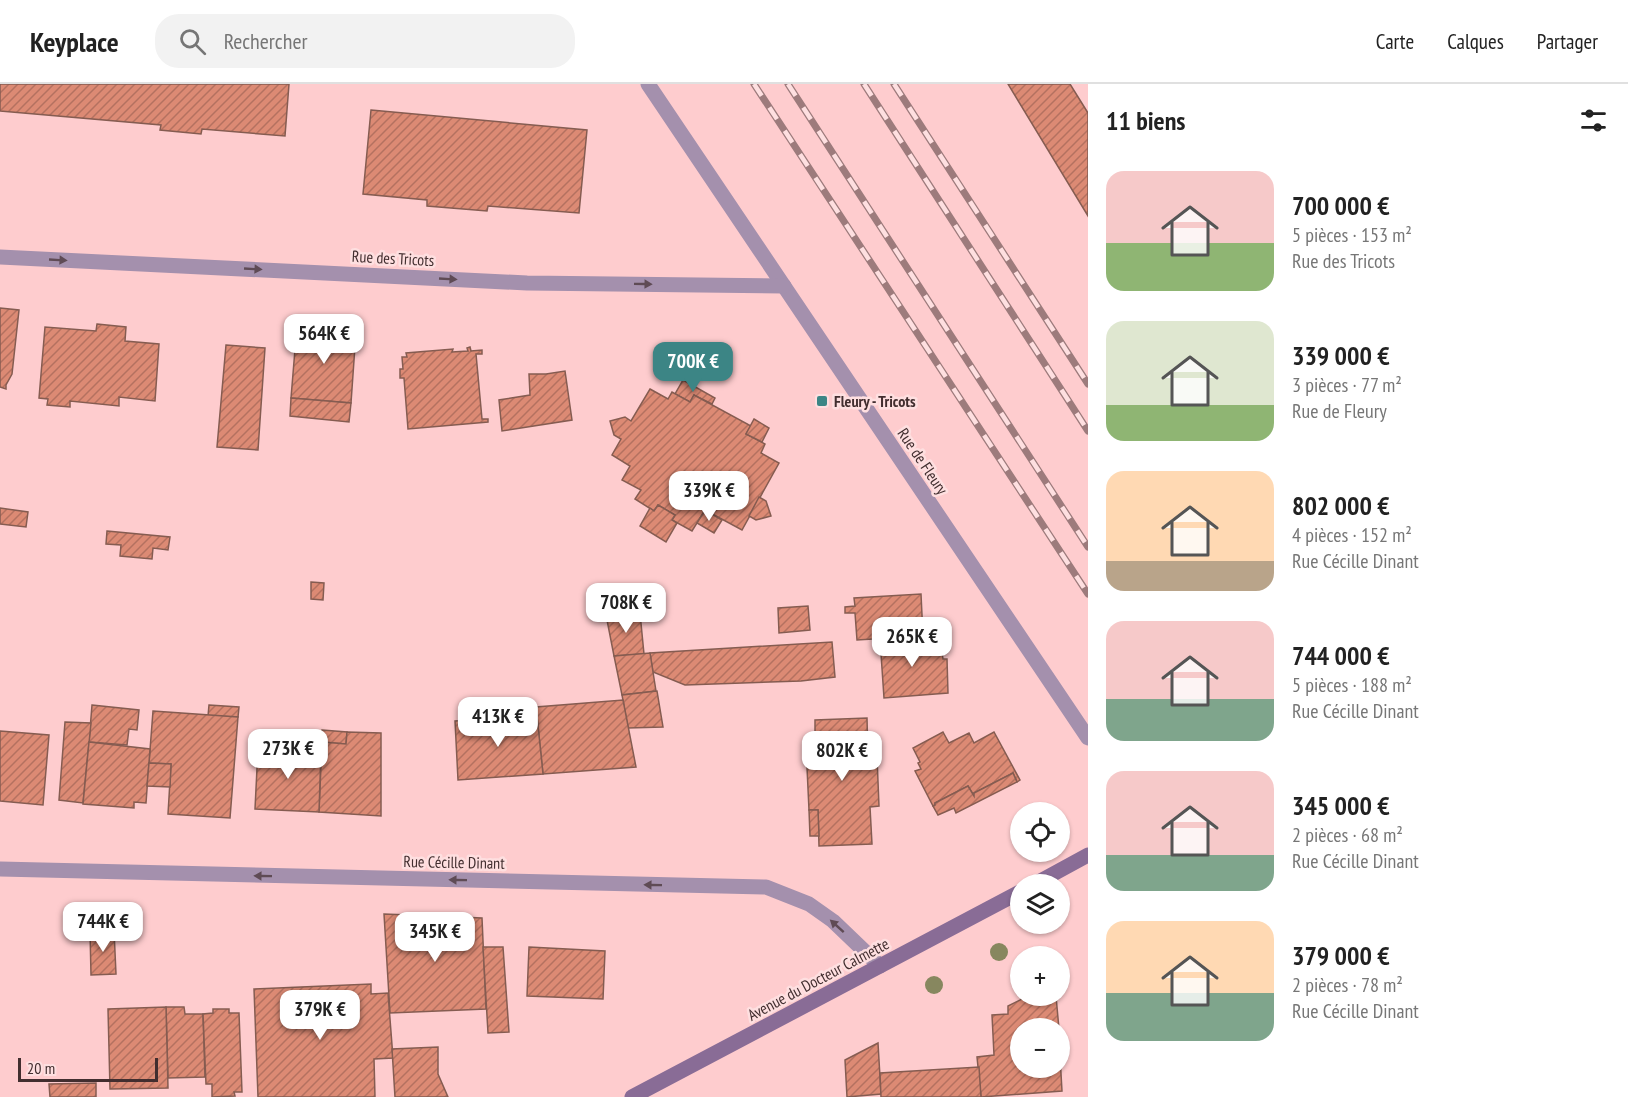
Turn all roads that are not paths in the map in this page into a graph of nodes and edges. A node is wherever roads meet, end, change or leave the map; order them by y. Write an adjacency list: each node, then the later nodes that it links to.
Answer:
1 (648, 84): 3 (street, Rue de Fleury)
2 (0, 257): 3 (street, Rue des Tricots, one-way to 3)
3 (784, 286): 4 (street, Rue de Fleury)
4 (1088, 738)
5 (1088, 855): 7 (main road)
6 (0, 869): 9 (street, Rue Cécille Dinant, one-way to 6)
7 (1053, 874)
8 (1010, 897): 9 (main road, Avenue du Docteur Calmette)
9 (880, 966): 10 (main road, Avenue du Docteur Calmette)
10 (632, 1097)

